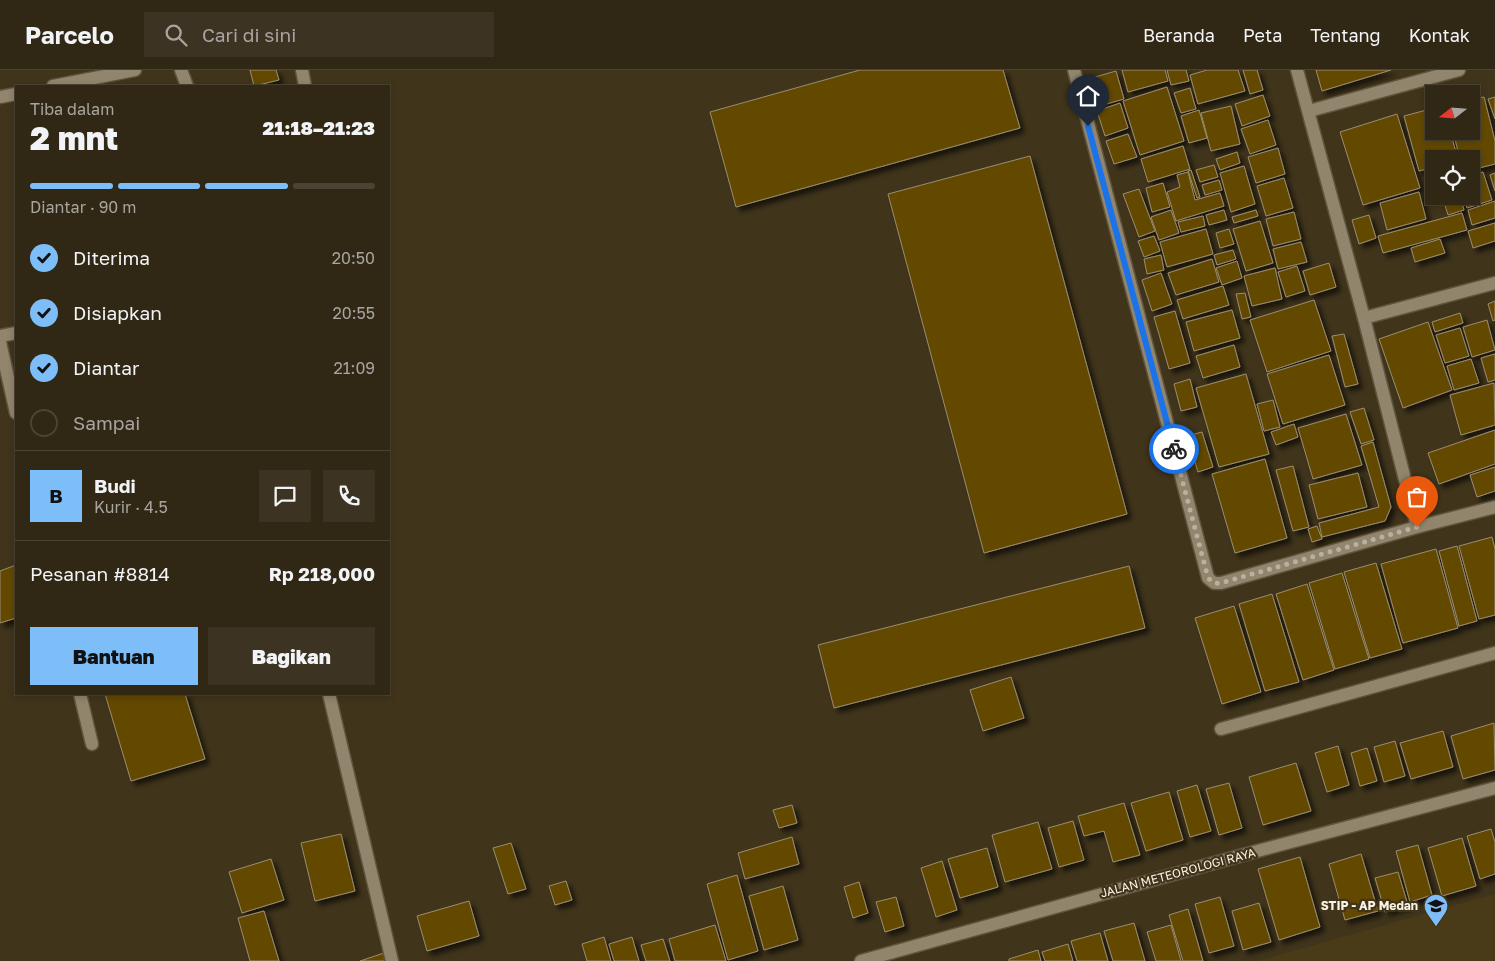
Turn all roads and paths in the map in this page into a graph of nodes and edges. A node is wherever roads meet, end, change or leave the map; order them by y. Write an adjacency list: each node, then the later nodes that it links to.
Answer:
1 (135, 70): 7 (street)
2 (182, 70): 8 (street)
3 (302, 70): 9 (street)
4 (1074, 70): 20 (street)
5 (1298, 70): 12 (street)
6 (1460, 70): 12 (street)
7 (66, 85)
8 (187, 85)
9 (305, 85)
10 (15, 94): 11 (street)
11 (0, 97)
12 (1309, 111): 14 (street)
13 (1495, 283): 14 (street)
14 (1364, 318): 20 (street)
15 (15, 333): 16 (street)
16 (0, 336)
17 (0, 342): 18 (street)
18 (15, 409)
19 (1495, 507): 20 (street)
20 (1417, 527)
21 (1495, 653): 24 (street)
22 (80, 695): 25 (street)
23 (329, 695): 27 (street)
24 (1221, 729)
25 (92, 744)
26 (1495, 788): 28 (street, JALAN METEOROLOGI RAYA)
27 (392, 961)
28 (861, 961)

